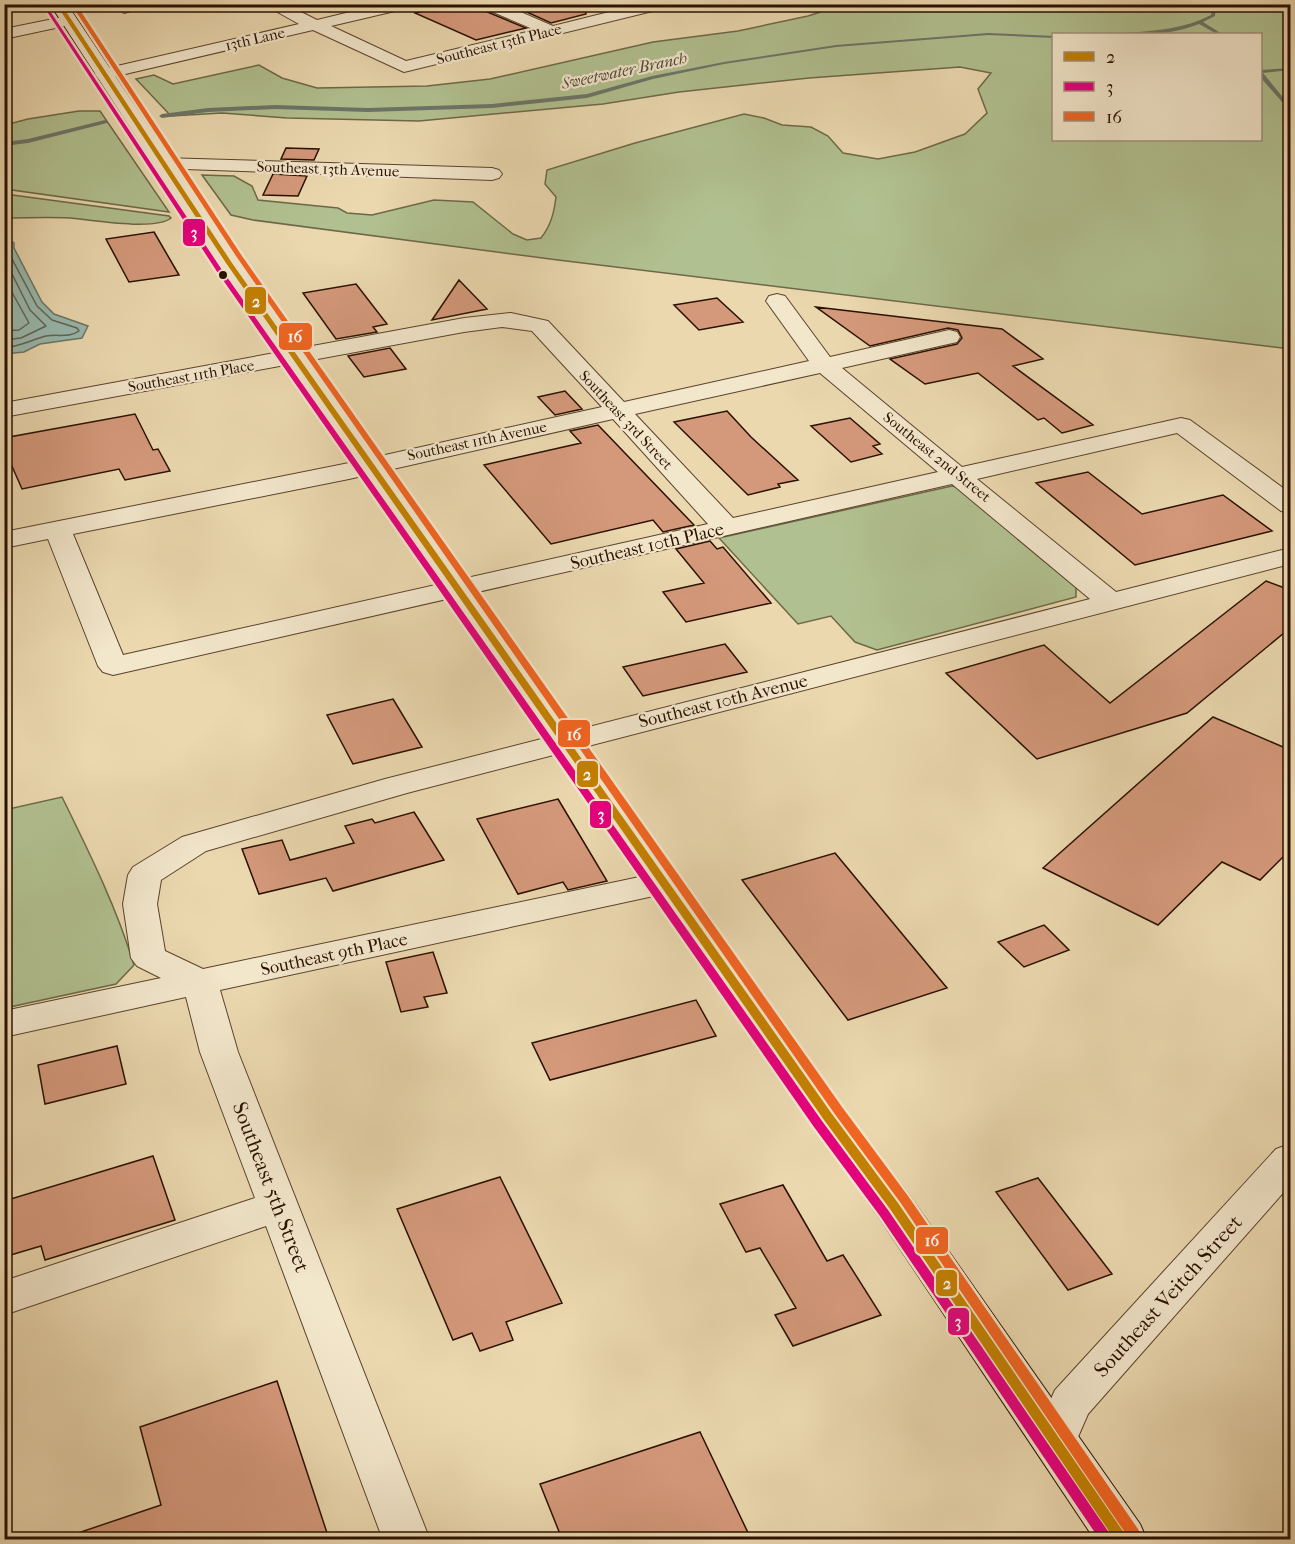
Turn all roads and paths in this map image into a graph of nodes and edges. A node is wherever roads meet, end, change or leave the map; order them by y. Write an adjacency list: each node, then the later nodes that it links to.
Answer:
1 (271, 4): 6 (street)
2 (406, 4): 6 (street, 13th Lane)
3 (487, 4): 7 (street)
4 (663, 4): 7 (street, Southeast 13th Place)
5 (63, 13): 8 (street); 9 (street)
6 (315, 25): 7 (street, Southeast 13th Place); 9 (street, 13th Lane)
7 (552, 31)
8 (4, 34)
9 (104, 74): 10 (street)
10 (163, 164): 11 (street, Southeast 13th Avenue); 15 (street)
11 (492, 174)
12 (777, 301): 16 (street, Southeast 2nd Street)
13 (520, 319): 15 (street, Southeast 11th Place); 18 (street, Southeast 3rd Street)
14 (949, 337): 16 (street, Southeast 11th Avenue)
15 (297, 357): 17 (street, Southeast 11th Place); 19 (street)
16 (823, 364): 18 (street, Southeast 11th Avenue); 20 (street, Southeast 2nd Street)
17 (4, 410)
18 (617, 410): 19 (street, Southeast 11th Avenue); 22 (street, Southeast 3rd Street)
19 (372, 464): 23 (street, Southeast 11th Avenue); 26 (street)
20 (959, 475): 21 (street, Southeast 10th Place); 22 (street, Southeast 10th Place); 27 (street, Southeast 2nd Street)
21 (1290, 505)
22 (727, 528): 26 (street, Southeast 10th Place)
23 (57, 529): 24 (street, Southeast 11th Avenue); 26 (street, Southeast 10th Place)
24 (4, 540)
25 (1290, 556): 27 (street, Southeast 10th Avenue)
26 (459, 588): 28 (street)
27 (1109, 601): 28 (street, Southeast 10th Avenue)
28 (565, 742): 29 (street); 30 (street, Southeast 10th Avenue)
29 (663, 884): 30 (street, Southeast 9th Place); 35 (street)
30 (200, 982): 31 (street, Southeast 9th Place); 33 (street, Southeast 5th Street)
31 (4, 1024)
32 (1290, 1159): 35 (street, Southeast Veitch Street)
33 (279, 1206): 34 (street); 36 (street, Southeast 5th Street)
34 (4, 1298)
35 (1055, 1439): 37 (street)
36 (407, 1539)
37 (1123, 1539)

